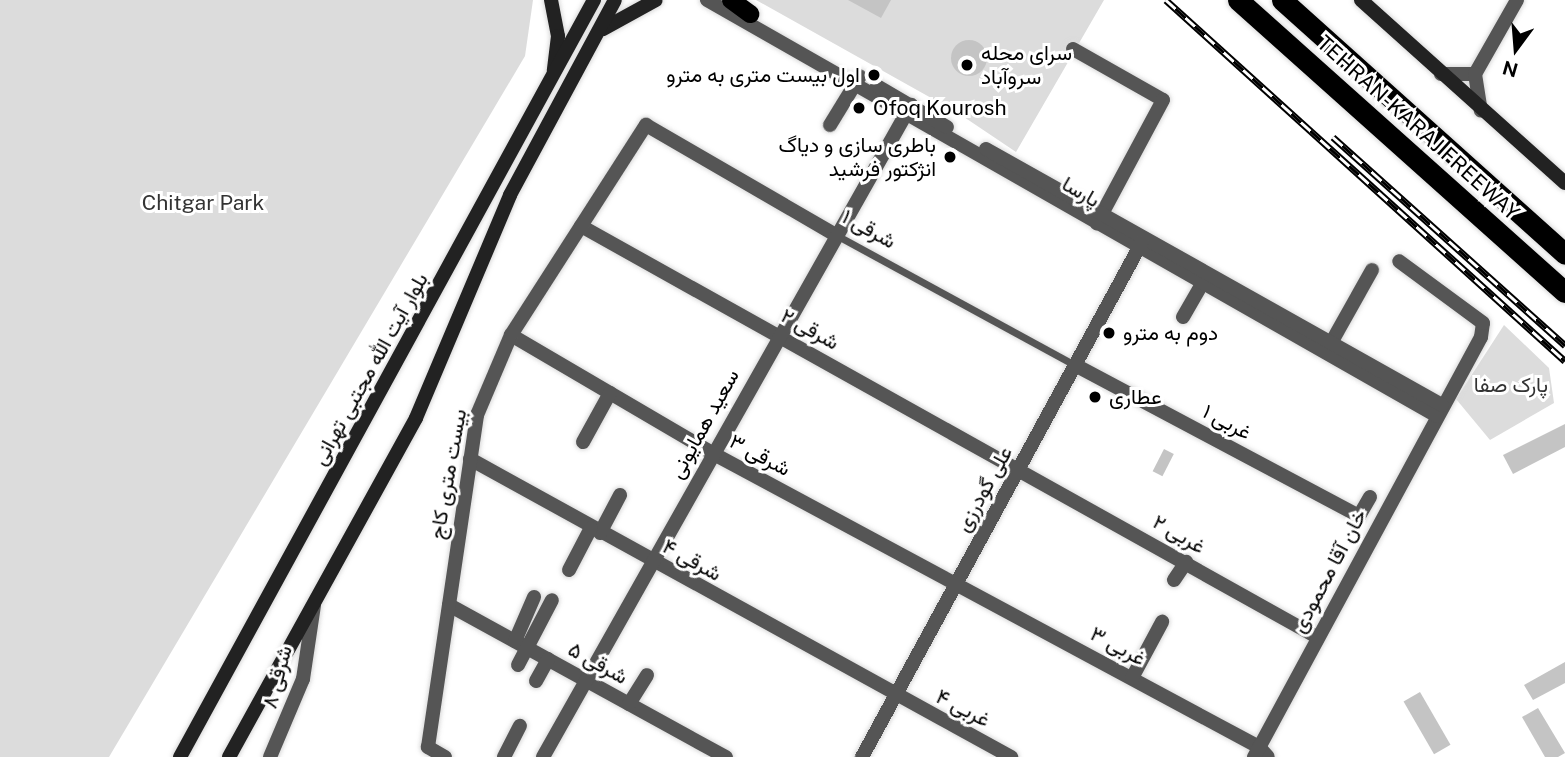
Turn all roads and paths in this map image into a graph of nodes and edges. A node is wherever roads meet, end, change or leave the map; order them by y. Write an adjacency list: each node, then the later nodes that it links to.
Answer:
1 (551, 0): 17 (main road)
2 (594, 0): 17 (main road, بلوار آیت الله مجتبی تهرانی)
3 (615, 0): 13 (main road)
4 (656, 0): 13 (main road)
5 (707, 0): 18 (street, پارسا)
6 (724, 0): 12 (street, پارسا)
7 (731, 0): 12 (main road)
8 (1238, 0): 32 (highway, TEHRAN-KARAJ FREEWAY)
9 (1282, 0): 28 (highway, TEHRAN-KARAJ FREEWAY)
10 (1361, 0): 15 (main road)
11 (1517, 0): 16 (street)
12 (750, 14): 18 (street, پارسا)
13 (593, 40): 54 (main road)
14 (1073, 49): 24 (street)
15 (1441, 74): 16 (street); 20 (main road)
16 (1475, 75): 20 (street)
17 (552, 79): 70 (main road, بلوار آیت الله مجتبی تهرانی)
18 (858, 80): 19 (street, پارسا); 22 (street)
19 (908, 109): 24 (street, پارسا); 26 (street, سعید همایونی)
20 (1481, 111): 23 (main road)
21 (646, 125): 25 (street, بیست متری کاج); 26 (street, ۱ شرقی)
22 (830, 125)
23 (1565, 183)
24 (1099, 220): 27 (street, پارسا)
25 (582, 226): 34 (street, بیست متری کاج); 35 (street, ۲ شرقی)
26 (834, 234): 35 (street, سعید همایونی); 37 (lane, ۱ شرقی)
27 (1141, 245): 31 (street, پارسا); 36 (street, پارسا); 37 (street, علی گودرزی)
28 (1565, 254)
29 (1399, 261): 39 (street, خان آقا محمودی)
30 (1372, 270): 36 (street)
31 (1202, 285): 33 (street); 36 (street, پارسا)
32 (1565, 292)
33 (1183, 317)
34 (511, 335): 38 (street, ۳ شرقی); 42 (street, بیست متری کاج)
35 (778, 335): 41 (street, سعید همایونی); 43 (street, ۲ شرقی)
36 (1328, 349): 39 (street, پارسا)
37 (1075, 365): 43 (street, علی گودرزی); 45 (street, ۱ غربی)
38 (610, 393): 40 (street); 41 (street, ۳ شرقی)
39 (1439, 410): 57 (street, خان آقا محمودی)
40 (583, 442)
41 (712, 453): 47 (street, سعید همایونی); 51 (street, ۳ شرقی)
42 (470, 459): 46 (street, ۴ شرقی); 55 (street, بیست متری کاج)
43 (1019, 468): 48 (street, ۲ غربی); 51 (street, علی گودرزی)
44 (620, 495): 46 (street)
45 (1370, 497)
46 (596, 530): 47 (street, ۴ شرقی); 49 (street)
47 (652, 562): 64 (street, سعید همایونی); 66 (street, ۴ شرقی)
48 (1186, 562): 50 (street); 57 (street, ۲ غربی)
49 (569, 570)
50 (1174, 580)
51 (956, 584): 63 (street, ۳ غربی); 66 (street, علی گودرزی)
52 (534, 597): 58 (street)
53 (552, 600): 59 (street)
54 (314, 605): 71 (main road); 72 (street, ۸ شرقی)
55 (449, 605): 58 (street, ۵ شرقی); 73 (street, بیست متری کاج)
56 (1162, 622): 63 (street)
57 (1317, 637): 69 (street, خان آقا محمودی)
58 (515, 641): 59 (street, ۵ شرقی)
59 (530, 650): 60 (street, ۵ شرقی); 61 (street)
60 (548, 659): 64 (street, ۵ شرقی); 65 (street)
61 (518, 665)
62 (646, 675): 67 (street)
63 (1132, 678): 69 (street, ۳ غربی)
64 (586, 680): 67 (street, ۵ شرقی); 75 (street, سعید همایونی)
65 (536, 681)
66 (895, 697): 77 (street, علی گودرزی); 78 (street, ۴ غربی)
67 (629, 704): 76 (street, ۵ شرقی)
68 (520, 726): 74 (street)
69 (1260, 754)
70 (180, 757)
71 (229, 757)
72 (270, 757)
73 (445, 757)
74 (505, 757)
75 (543, 757)
76 (726, 757)
77 (862, 757)
78 (1011, 757)

